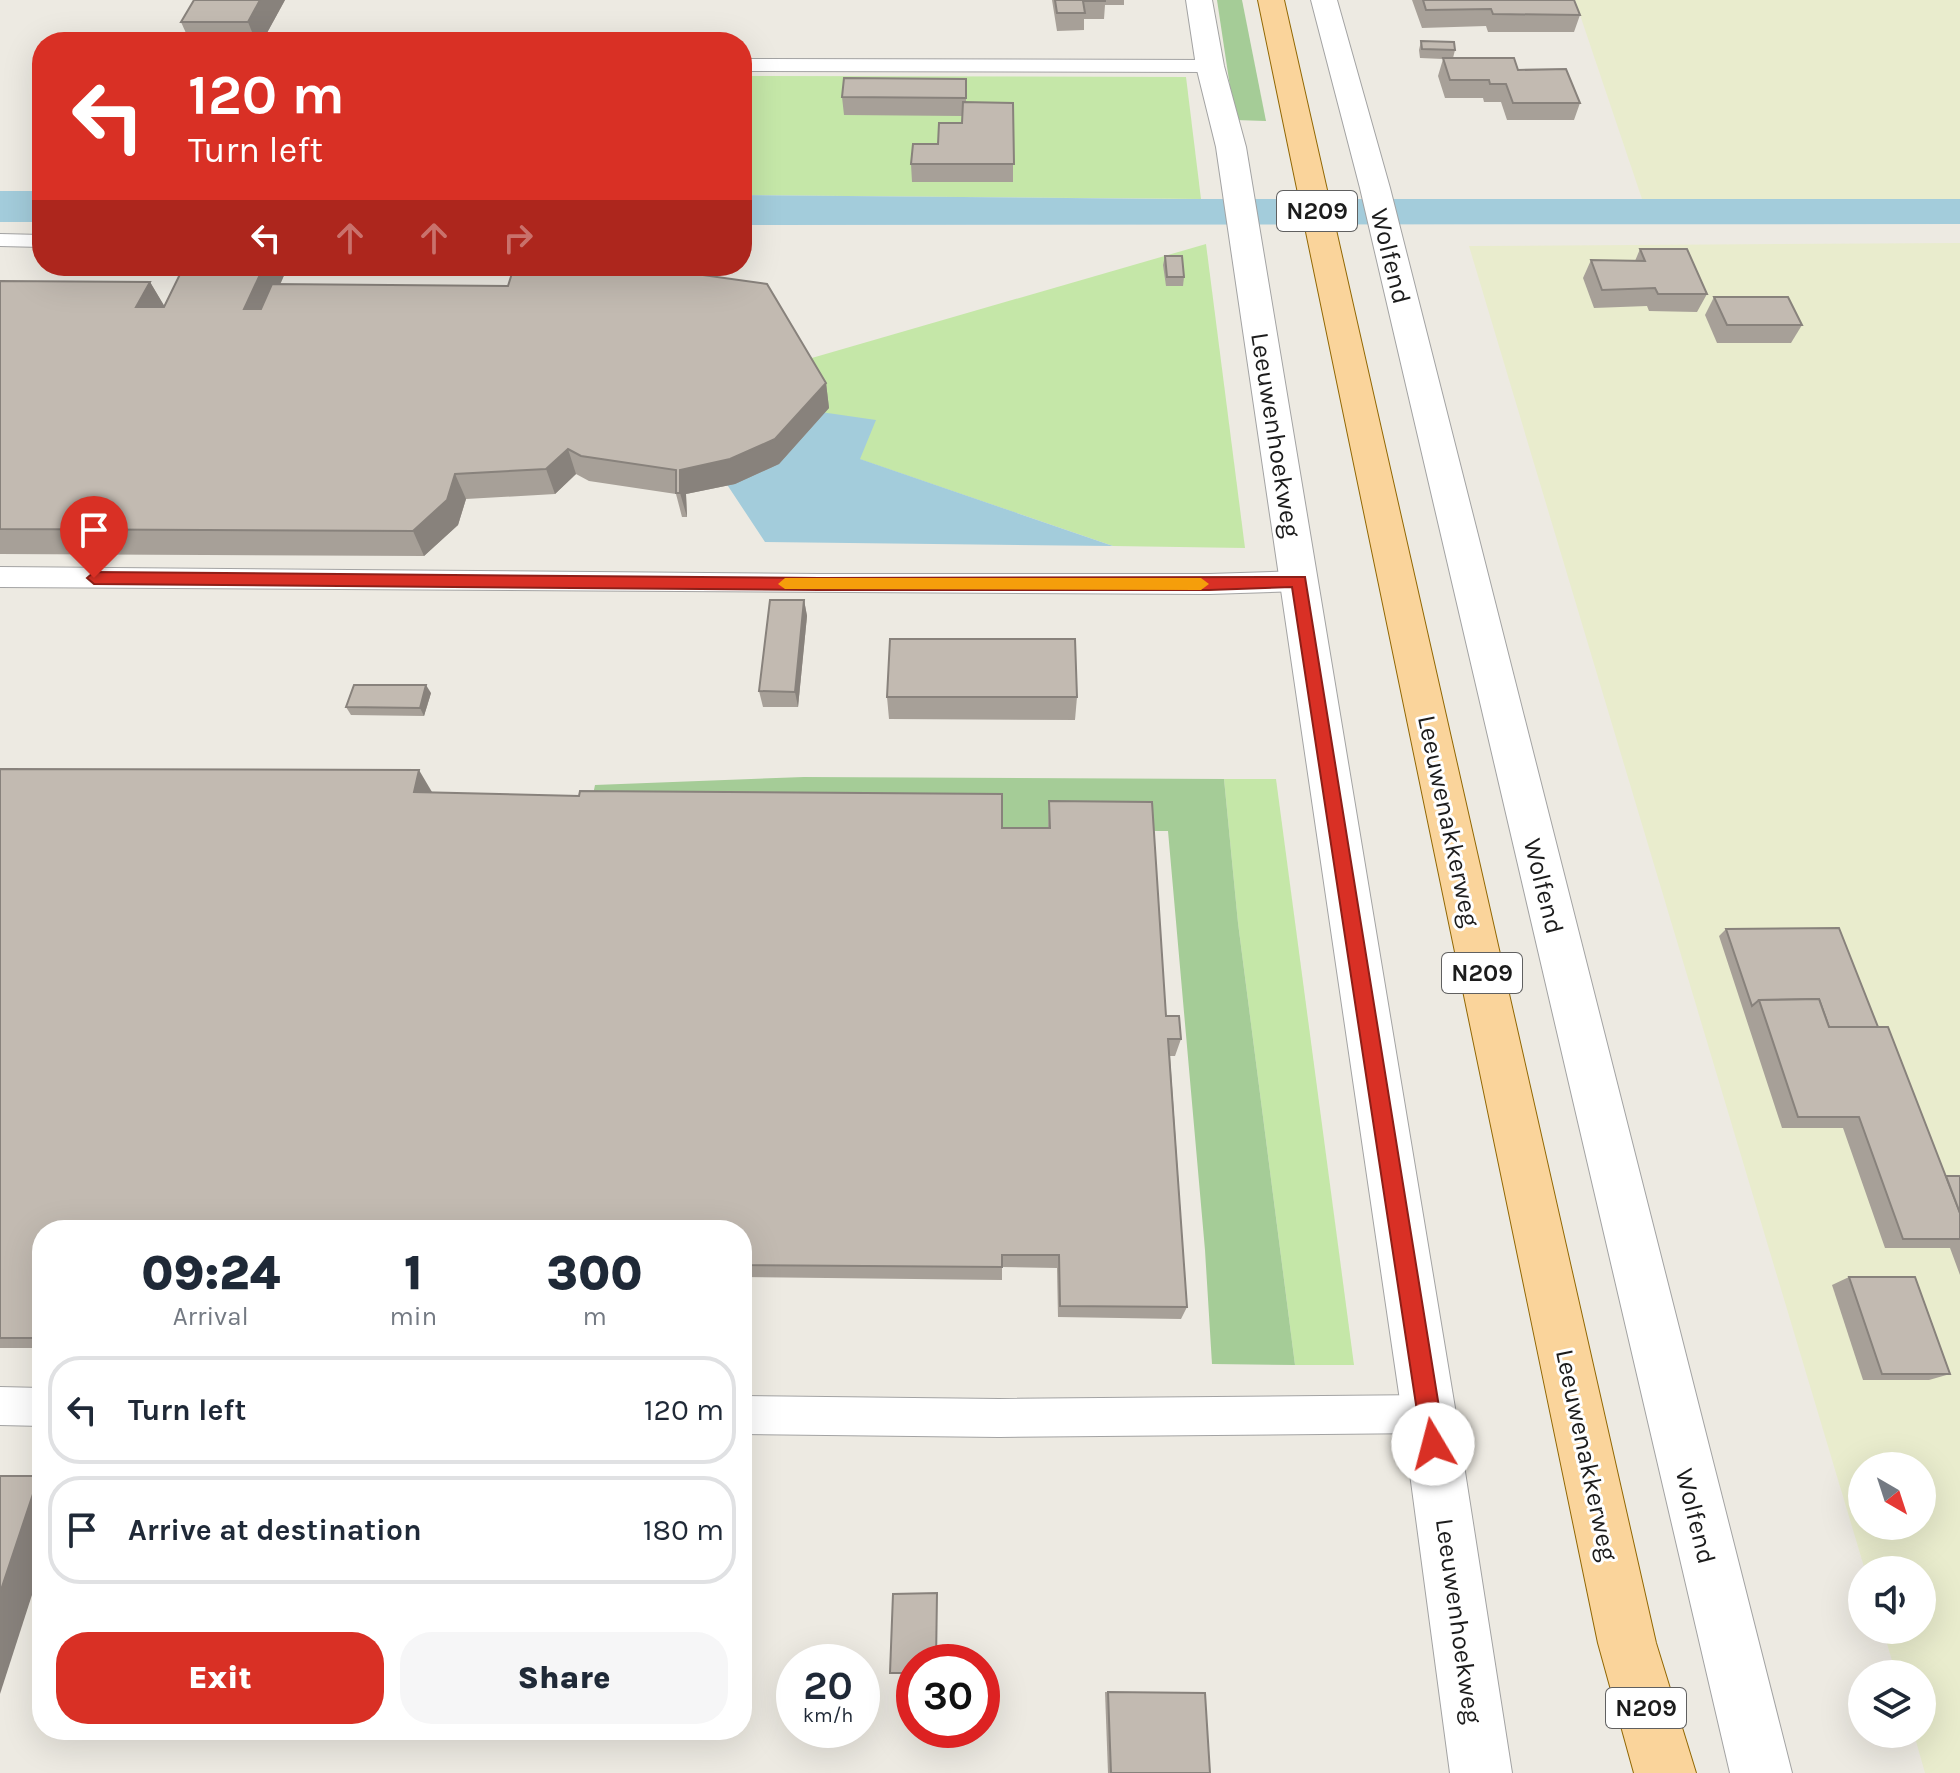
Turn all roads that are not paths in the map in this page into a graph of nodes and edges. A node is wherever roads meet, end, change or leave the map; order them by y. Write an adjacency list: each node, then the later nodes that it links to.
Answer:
1 (1199, 0): 5 (street, Leeuwenhoekweg)
2 (1271, 0): 14 (main road, Leeuwenakkerweg / N209)
3 (1324, 0): 18 (street, Wolfend)
4 (752, 65): 5 (lane)
5 (1210, 66): 9 (street, Leeuwenhoekweg)
6 (0, 240): 7 (lane)
7 (32, 241)
8 (0, 577): 9 (lane)
9 (1299, 581): 12 (street, Leeuwenhoekweg)
10 (0, 1406): 11 (lane)
11 (32, 1407)
12 (1429, 1414): 13 (lane); 15 (street, Leeuwenhoekweg)
13 (752, 1415)
14 (1627, 1643): 16 (main road, Leeuwenakkerweg / N209); 17 (main road, Leeuwenakkerweg / N209)
15 (1481, 1773)
16 (1638, 1773)
17 (1665, 1773)
18 (1761, 1773)

